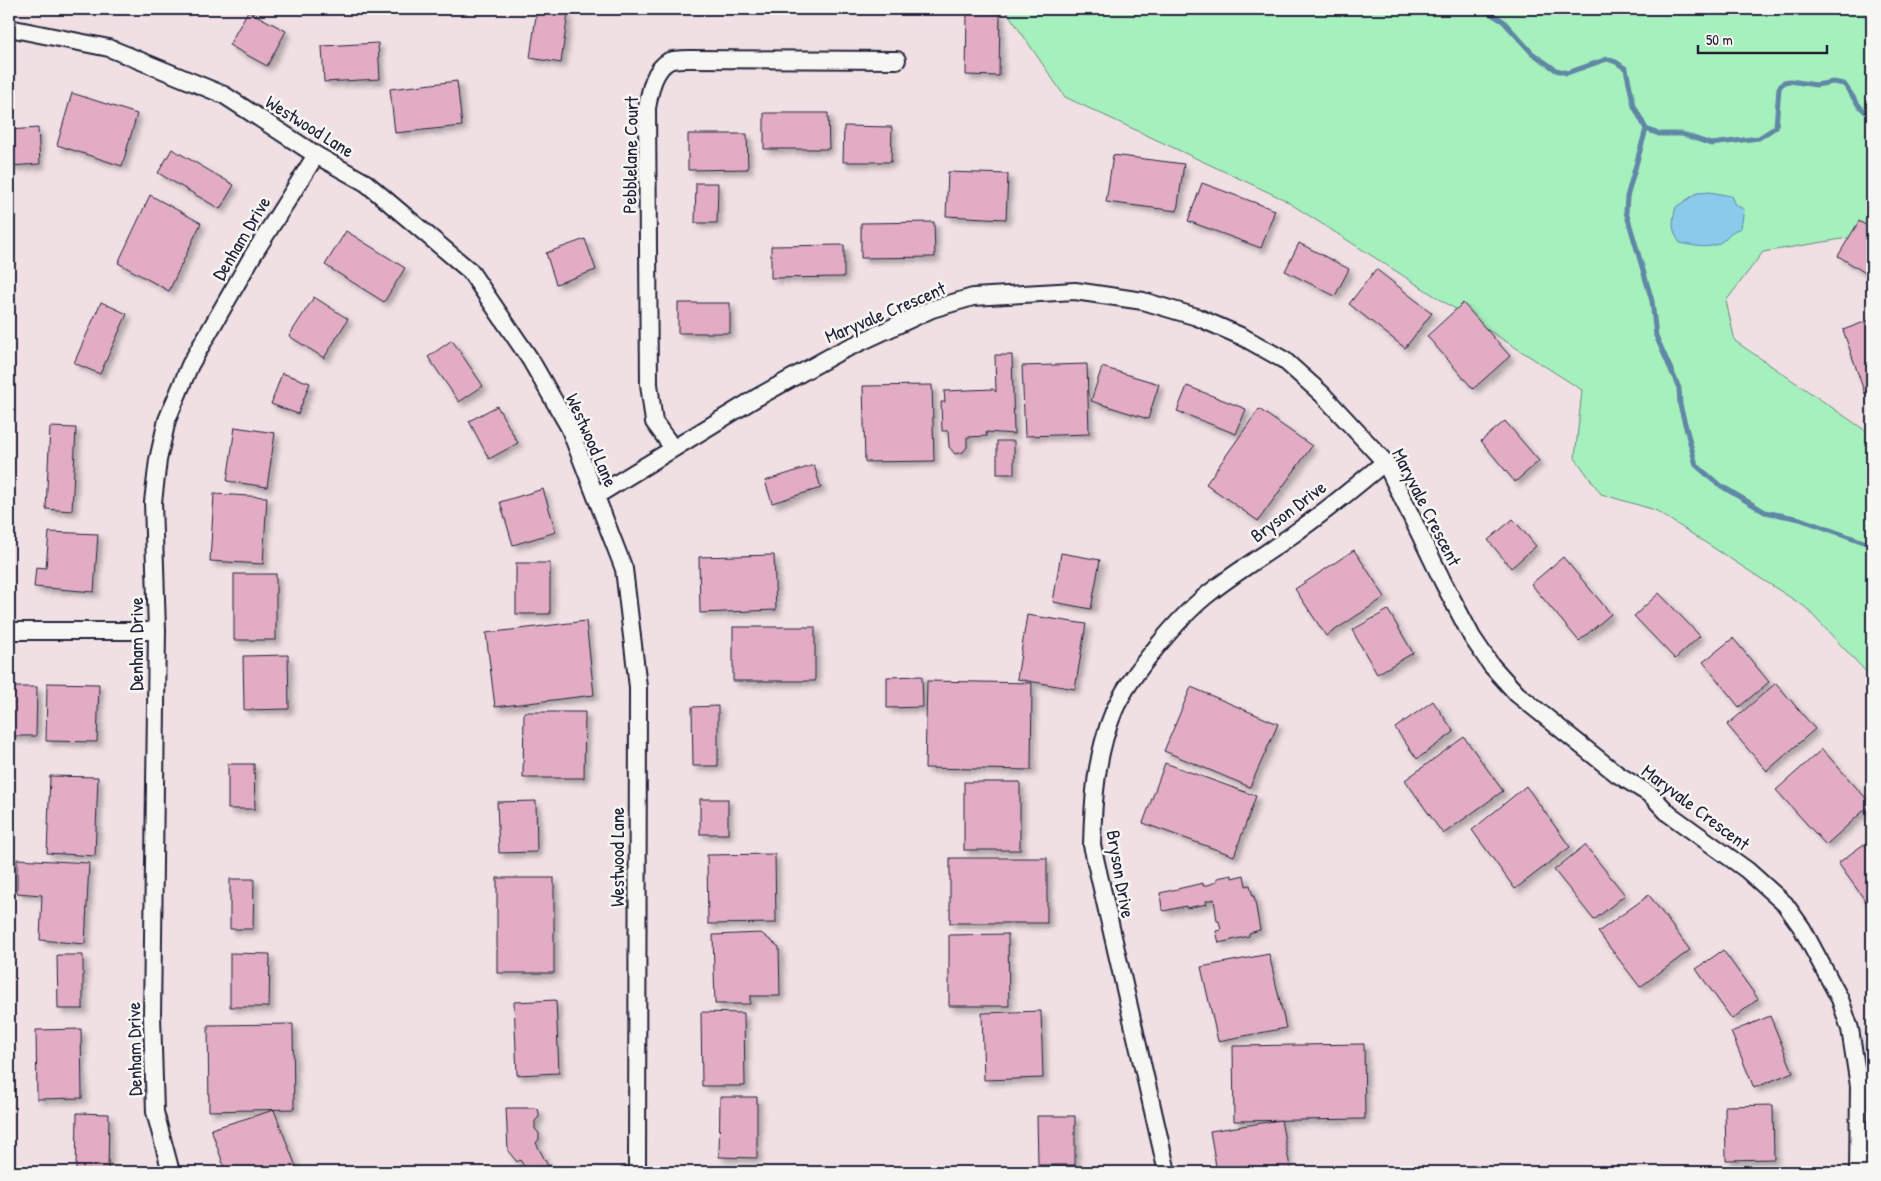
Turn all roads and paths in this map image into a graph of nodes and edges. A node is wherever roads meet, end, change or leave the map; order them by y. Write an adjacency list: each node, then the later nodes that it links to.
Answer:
1 (9, 28): 3 (street, Westwood Lane)
2 (897, 60): 4 (street, Pebblelane Court)
3 (316, 154): 6 (street, Westwood Lane); 8 (street, Denham Drive)
4 (673, 448): 5 (street, Maryvale Crescent); 6 (street, Maryvale Crescent)
5 (1386, 462): 11 (street, Bryson Drive); 12 (street, Maryvale Crescent)
6 (596, 496): 10 (street, Westwood Lane)
7 (9, 631): 8 (street)
8 (157, 631): 9 (street, Denham Drive)
9 (171, 1172)
10 (637, 1172)
11 (1167, 1172)
12 (1858, 1172)

